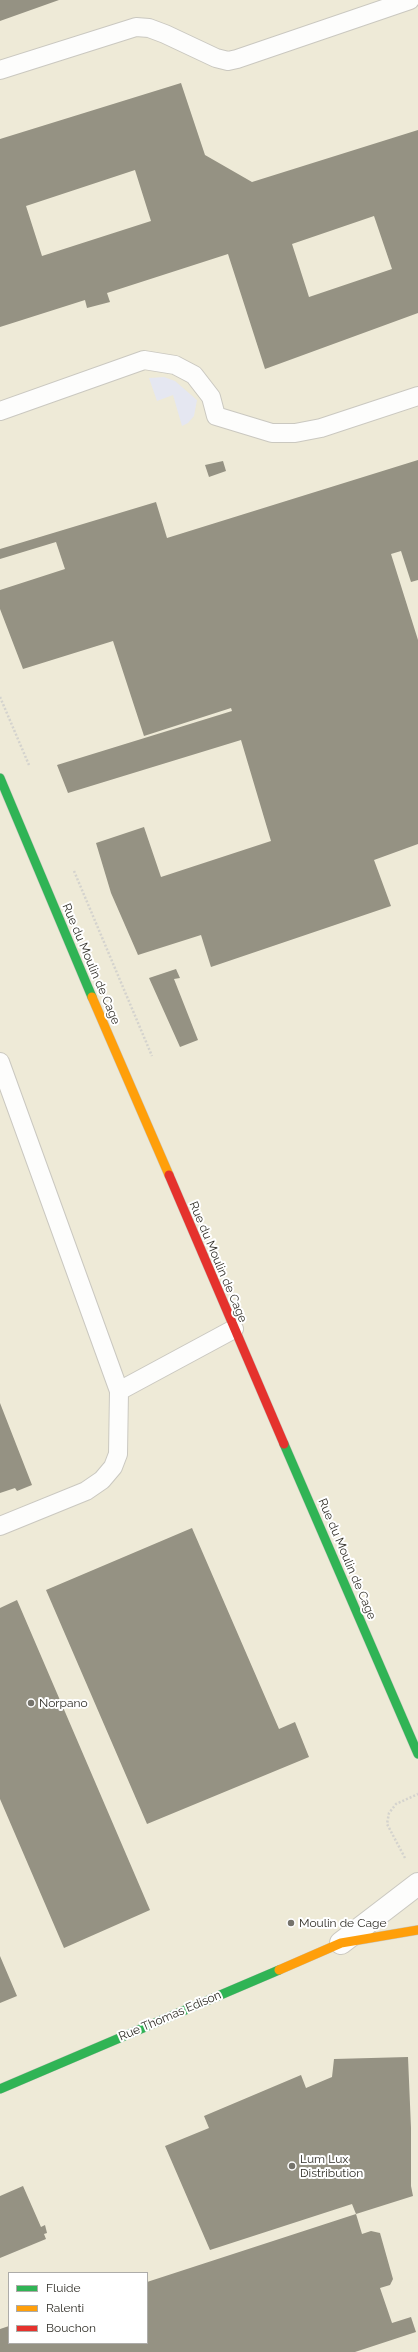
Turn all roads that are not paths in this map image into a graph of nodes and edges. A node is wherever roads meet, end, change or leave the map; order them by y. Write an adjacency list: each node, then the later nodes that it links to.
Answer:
1 (410, 0): 2 (lane)
2 (0, 70)
3 (418, 396): 4 (lane)
4 (0, 411)
5 (0, 778): 7 (street, Rue du Moulin de Cage)
6 (0, 1062): 8 (lane)
7 (234, 1329): 8 (lane); 10 (street, Rue du Moulin de Cage)
8 (119, 1392): 9 (lane)
9 (0, 1526)
10 (418, 1754)
11 (418, 1884): 13 (street, Rue Thomas Edison)
12 (418, 1930): 13 (street, Rue Thomas Edison)
13 (341, 1943): 14 (street, Rue Thomas Edison)
14 (0, 2089)

